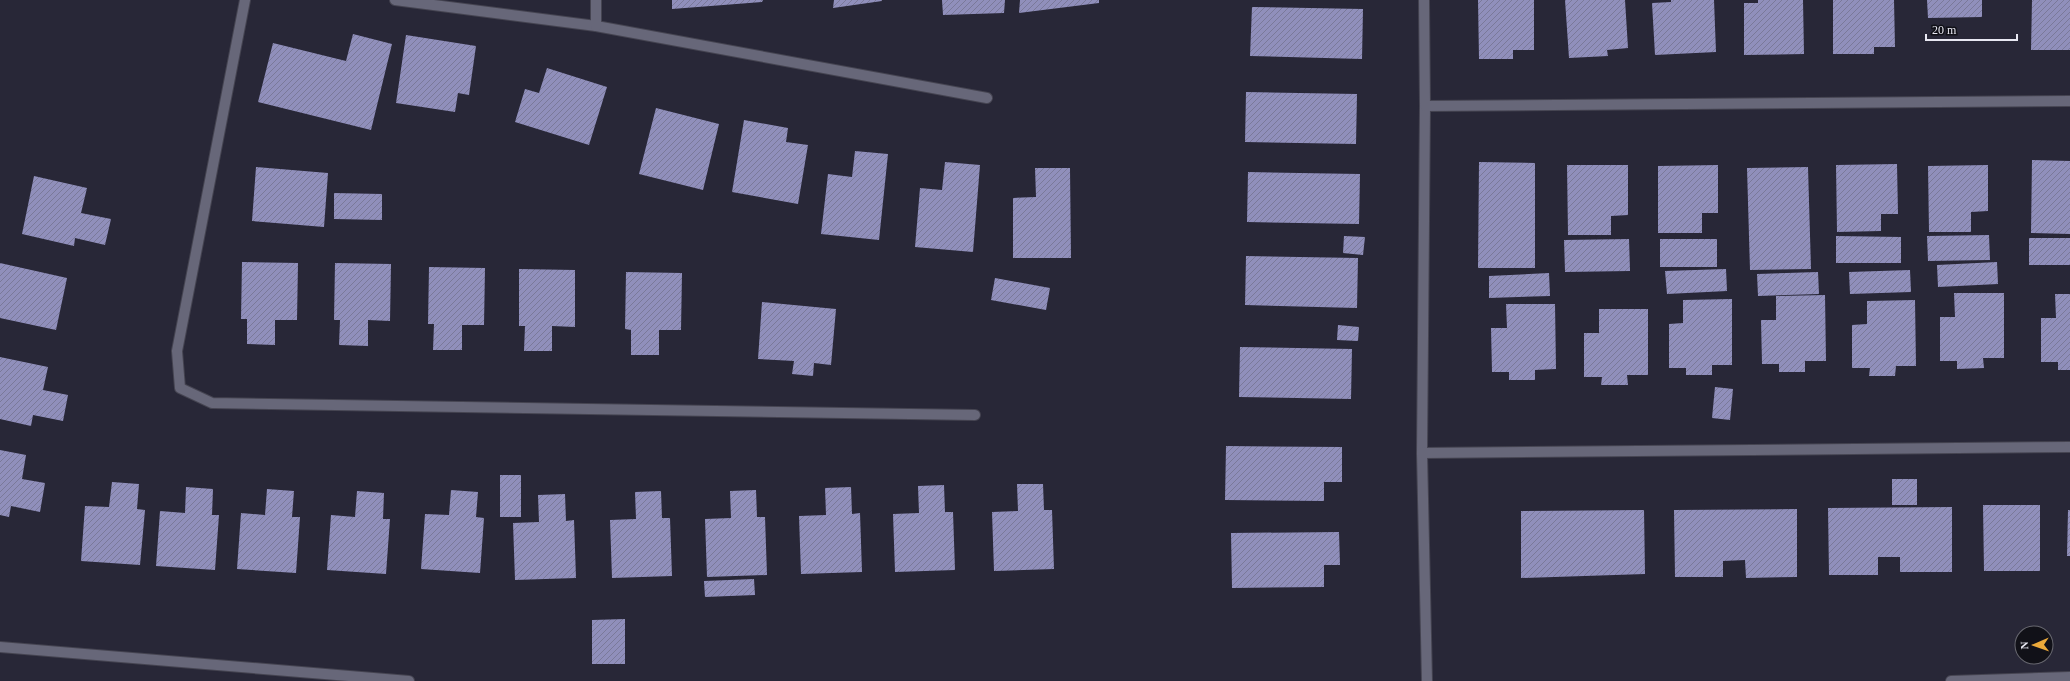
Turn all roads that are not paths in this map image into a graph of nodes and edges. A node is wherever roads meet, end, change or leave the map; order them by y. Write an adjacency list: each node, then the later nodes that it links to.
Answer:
1 (245, 0): 9 (street)
2 (395, 0): 5 (street)
3 (596, 0): 5 (street)
4 (1424, 0): 8 (street)
5 (596, 26): 6 (street)
6 (987, 98)
7 (2070, 102): 8 (street)
8 (1425, 106): 11 (street)
9 (975, 415)
10 (2070, 447): 11 (street)
11 (1422, 453): 15 (street)
12 (0, 647): 14 (street)
13 (2070, 677): 16 (street)
14 (409, 681)
15 (1427, 681)
16 (1951, 681)

